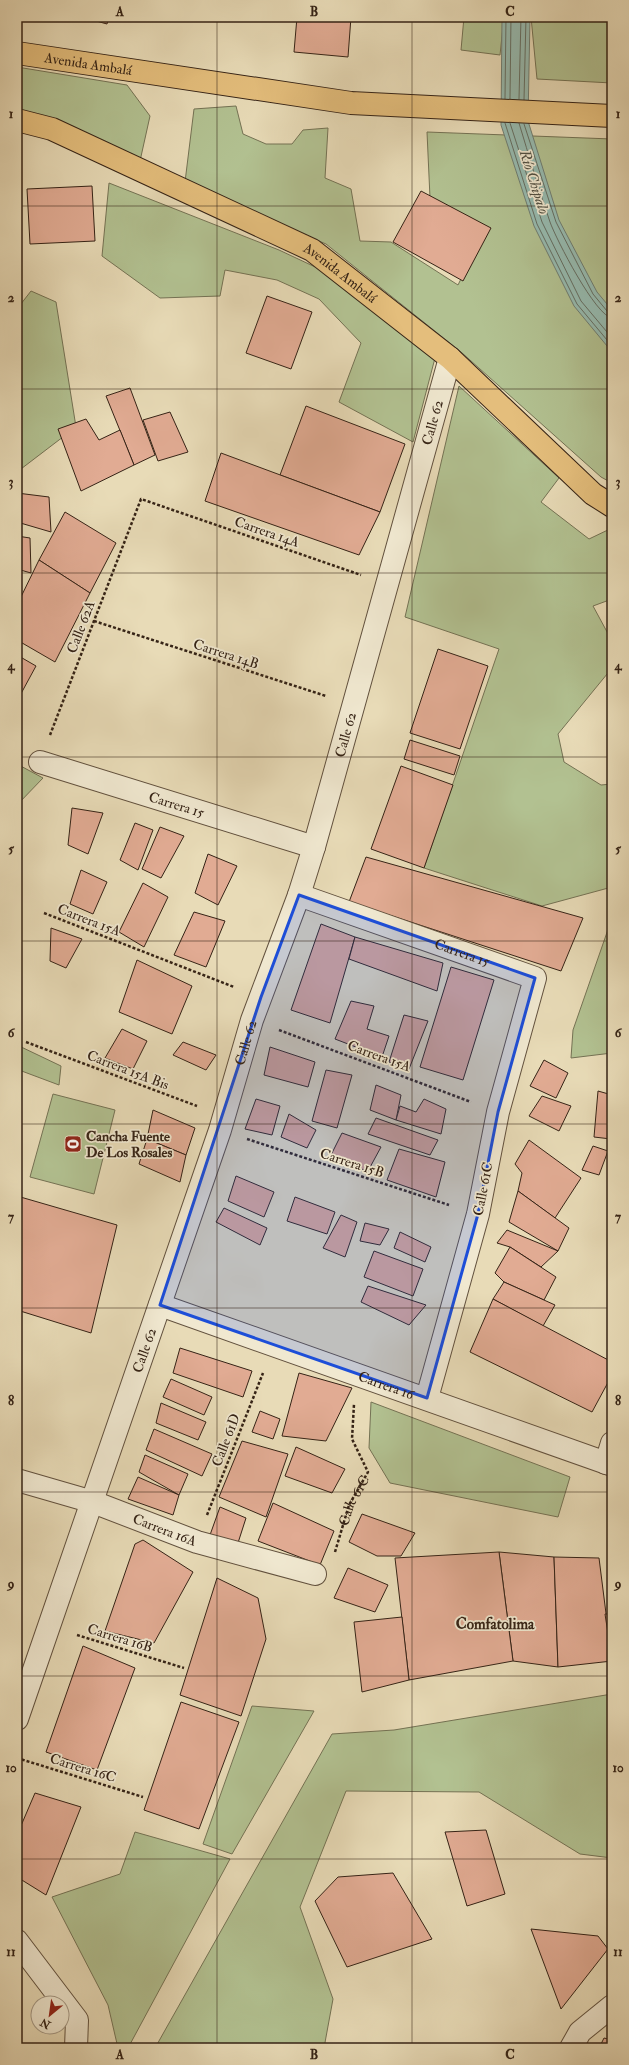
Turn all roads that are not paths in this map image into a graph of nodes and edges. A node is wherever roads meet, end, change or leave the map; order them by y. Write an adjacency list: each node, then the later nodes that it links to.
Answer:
1 (17, 53): 2 (main road, Avenida Ambalá)
2 (612, 116)
3 (17, 120): 4 (main road, Avenida Ambalá)
4 (450, 358): 5 (main road, Avenida Ambalá); 7 (street, Calle 62)
5 (612, 506)
6 (40, 762): 7 (street, Carrera 15)
7 (314, 847): 8 (street, Calle 62)
8 (299, 895): 9 (street, Carrera 15); 10 (street, Calle 62)
9 (535, 978): 11 (street, Calle 61C)
10 (160, 1305): 11 (street, Carrera 16); 14 (street, Calle 62)
11 (427, 1398): 12 (street, Carrera 16)
12 (610, 1457)
13 (17, 1480): 14 (street, Carrera 16A)
14 (93, 1502): 15 (street, Carrera 16A); 16 (street, Calle 62)
15 (315, 1574)
16 (17, 1719)
17 (17, 1941): 19 (street)
18 (612, 2006): 20 (street)
19 (76, 2048)
20 (571, 2048)

